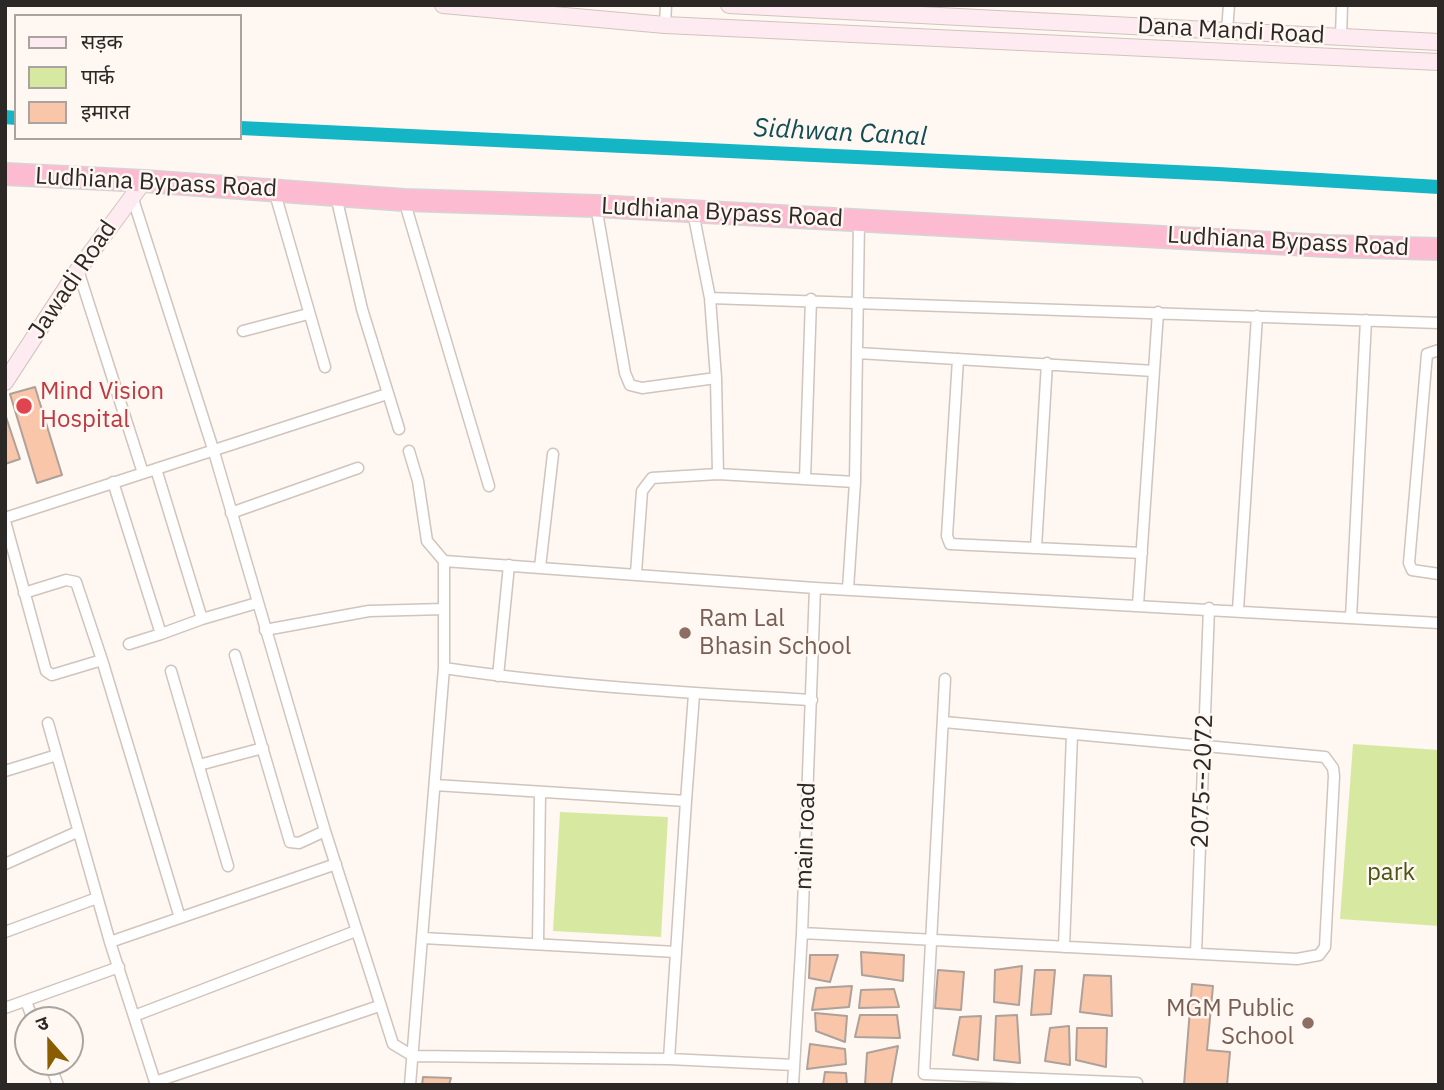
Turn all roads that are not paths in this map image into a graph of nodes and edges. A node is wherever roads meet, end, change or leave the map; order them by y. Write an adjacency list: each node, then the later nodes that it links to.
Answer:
1 (443, 5): 9 (street)
2 (666, 5): 9 (street)
3 (729, 5): 6 (street, Dana Mandi Road)
4 (1229, 5): 10 (street)
5 (1342, 5): 11 (street)
6 (764, 6): 7 (street, Dana Mandi Road)
7 (872, 9): 8 (street, Dana Mandi Road)
8 (993, 12): 10 (street, Dana Mandi Road)
9 (665, 25): 13 (street)
10 (1227, 31): 11 (street, Dana Mandi Road)
11 (1341, 37): 12 (street, Dana Mandi Road)
12 (1439, 42)
13 (1439, 62)
14 (5, 160): 23 (highway, Ludhiana Bypass Road)
15 (5, 174): 16 (highway, Ludhiana Bypass Road)
16 (138, 188): 17 (highway, Ludhiana Bypass Road); 25 (street, Jawadi Road); 46 (street)
17 (274, 190): 18 (highway, Ludhiana Bypass Road); 30 (street)
18 (337, 196): 19 (highway, Ludhiana Bypass Road); 43 (street)
19 (404, 200): 20 (highway, Ludhiana Bypass Road); 55 (street)
20 (596, 206): 21 (highway, Ludhiana Bypass Road); 41 (street)
21 (693, 212): 22 (highway, Ludhiana Bypass Road); 26 (street)
22 (859, 221): 24 (highway, Ludhiana Bypass Road); 28 (street)
23 (1439, 235)
24 (1439, 248)
25 (78, 270): 42 (street, Jawadi Road); 50 (street)
26 (710, 298): 27 (street); 41 (street)
27 (811, 299): 28 (street); 52 (street)
28 (859, 301): 29 (street); 36 (street)
29 (1158, 312): 31 (street); 40 (street)
30 (308, 313): 34 (street); 39 (street)
31 (1257, 316): 32 (street); 72 (street)
32 (1366, 320): 33 (street); 73 (street)
33 (1439, 323)
34 (243, 331)
35 (1439, 349): 64 (street)
36 (858, 353): 37 (street); 54 (street)
37 (958, 359): 38 (street); 58 (street)
38 (1047, 363): 40 (street); 58 (street)
39 (325, 368)
40 (1154, 371): 59 (street)
41 (716, 378): 51 (street)
42 (5, 382)
43 (387, 394): 44 (street); 46 (street)
44 (399, 429)
45 (409, 451): 60 (street)
46 (214, 452): 49 (street); 56 (street)
47 (553, 454): 62 (street)
48 (358, 468): 56 (street)
49 (156, 469): 50 (street); 74 (street)
50 (143, 473): 53 (street)
51 (718, 474): 52 (street); 63 (street)
52 (805, 479): 54 (street)
53 (113, 482): 57 (street); 77 (street)
54 (855, 482): 66 (street)
55 (489, 486)
56 (231, 513): 68 (street)
57 (5, 520): 67 (street)
58 (1036, 548): 59 (street)
59 (1142, 553): 69 (street)
60 (444, 561): 61 (street); 71 (street)
61 (509, 565): 62 (street); 83 (street)
62 (540, 567): 63 (street)
63 (636, 573): 65 (street)
64 (1439, 574)
65 (815, 588): 66 (street); 86 (street, main road)
66 (848, 589): 69 (street)
67 (24, 593): 80 (street); 80 (street)
68 (257, 603): 74 (street); 76 (street)
69 (1138, 605): 70 (street)
70 (1209, 608): 72 (street); 91 (street, 2075--2072)
71 (444, 609): 76 (street); 81 (street)
72 (1238, 610): 73 (street)
73 (1351, 618): 75 (street)
74 (202, 619): 77 (street)
75 (1439, 623)
76 (265, 630): 98 (street)
77 (161, 634): 78 (street)
78 (129, 644)
79 (235, 655): 90 (street)
80 (102, 660): 104 (street)
81 (443, 668): 83 (street); 95 (street)
82 (171, 671): 93 (street)
83 (498, 676): 85 (street)
84 (945, 679): 87 (street)
85 (694, 694): 86 (street); 97 (street)
86 (812, 700): 107 (street, main road)
87 (944, 722): 89 (street); 109 (street)
88 (48, 723): 92 (street)
89 (1072, 734): 91 (street); 112 (street)
90 (263, 748): 93 (street); 98 (street)
91 (1204, 748): 114 (street, 2075--2072); 114 (street)
92 (57, 755): 94 (street); 99 (street)
93 (198, 765): 102 (street)
94 (5, 771)
95 (435, 785): 96 (street); 108 (street)
96 (540, 792): 97 (street); 111 (street)
97 (686, 801): 113 (street)
98 (325, 831): 101 (street)
99 (77, 832): 100 (street); 103 (street)
100 (5, 864)
101 (336, 864): 104 (street); 105 (street)
102 (228, 866)
103 (97, 898): 106 (street); 110 (street)
104 (180, 918): 110 (street)
105 (356, 931): 118 (street); 120 (street)
106 (5, 932)
107 (802, 933): 109 (street); 123 (street, main road)
108 (423, 938): 111 (street); 121 (street)
109 (930, 939): 112 (street); 124 (street)
110 (110, 942): 115 (street)
111 (538, 944): 113 (street)
112 (1064, 947): 114 (street)
113 (676, 952): 122 (street)
114 (1196, 953)
115 (119, 967): 116 (street); 120 (street)
116 (26, 1001): 117 (street); 119 (street)
117 (28, 1006)
118 (379, 1006): 121 (street); 126 (street)
119 (5, 1008)
120 (134, 1016): 126 (street)
121 (413, 1056): 122 (street); 127 (street)
122 (669, 1059): 123 (street)
123 (794, 1065): 128 (street, main road)
124 (923, 1079): 125 (street)
125 (1137, 1083)
126 (155, 1084)
127 (410, 1085)
128 (793, 1085)

